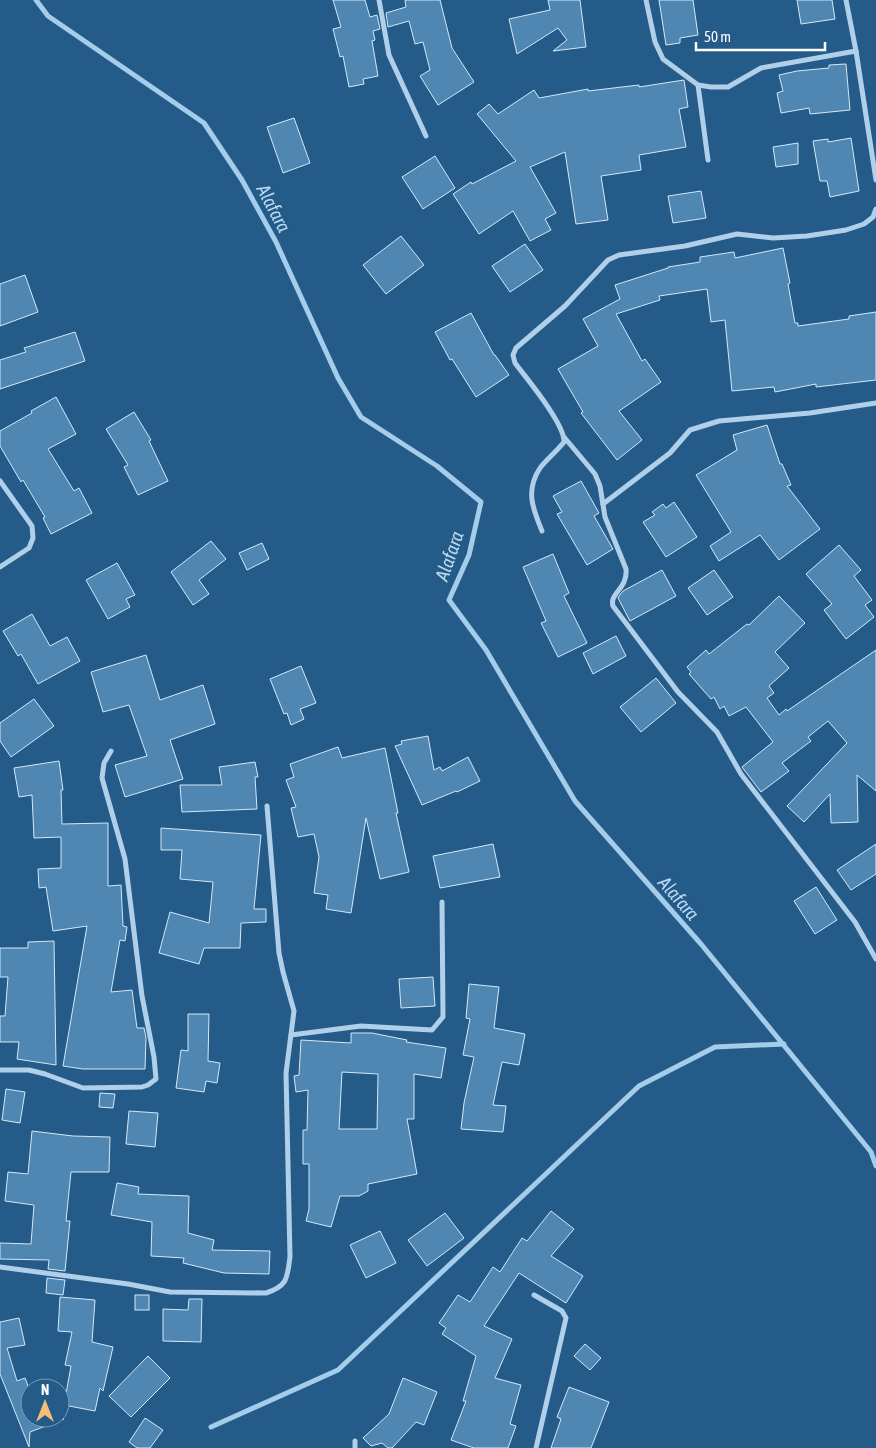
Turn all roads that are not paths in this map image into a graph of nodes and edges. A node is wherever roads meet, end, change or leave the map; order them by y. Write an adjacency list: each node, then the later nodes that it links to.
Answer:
1 (379, 0): 6 (street)
2 (646, 0): 5 (street)
3 (846, 0): 4 (street)
4 (856, 51): 5 (street); 8 (street)
5 (698, 85): 7 (street)
6 (426, 136)
7 (708, 160)
8 (876, 180)
9 (876, 209): 11 (street)
10 (876, 404): 13 (street)
11 (564, 437): 13 (street); 14 (street)
12 (0, 481): 15 (street)
13 (603, 504): 19 (street)
14 (542, 531)
15 (0, 567)
16 (111, 752): 21 (street)
17 (267, 806): 20 (street)
18 (442, 902): 20 (street)
19 (876, 959)
20 (291, 1035): 22 (street)
21 (0, 1070)
22 (0, 1268)
23 (534, 1295): 26 (street)
24 (355, 1441): 25 (street)
25 (355, 1448)
26 (536, 1448)

